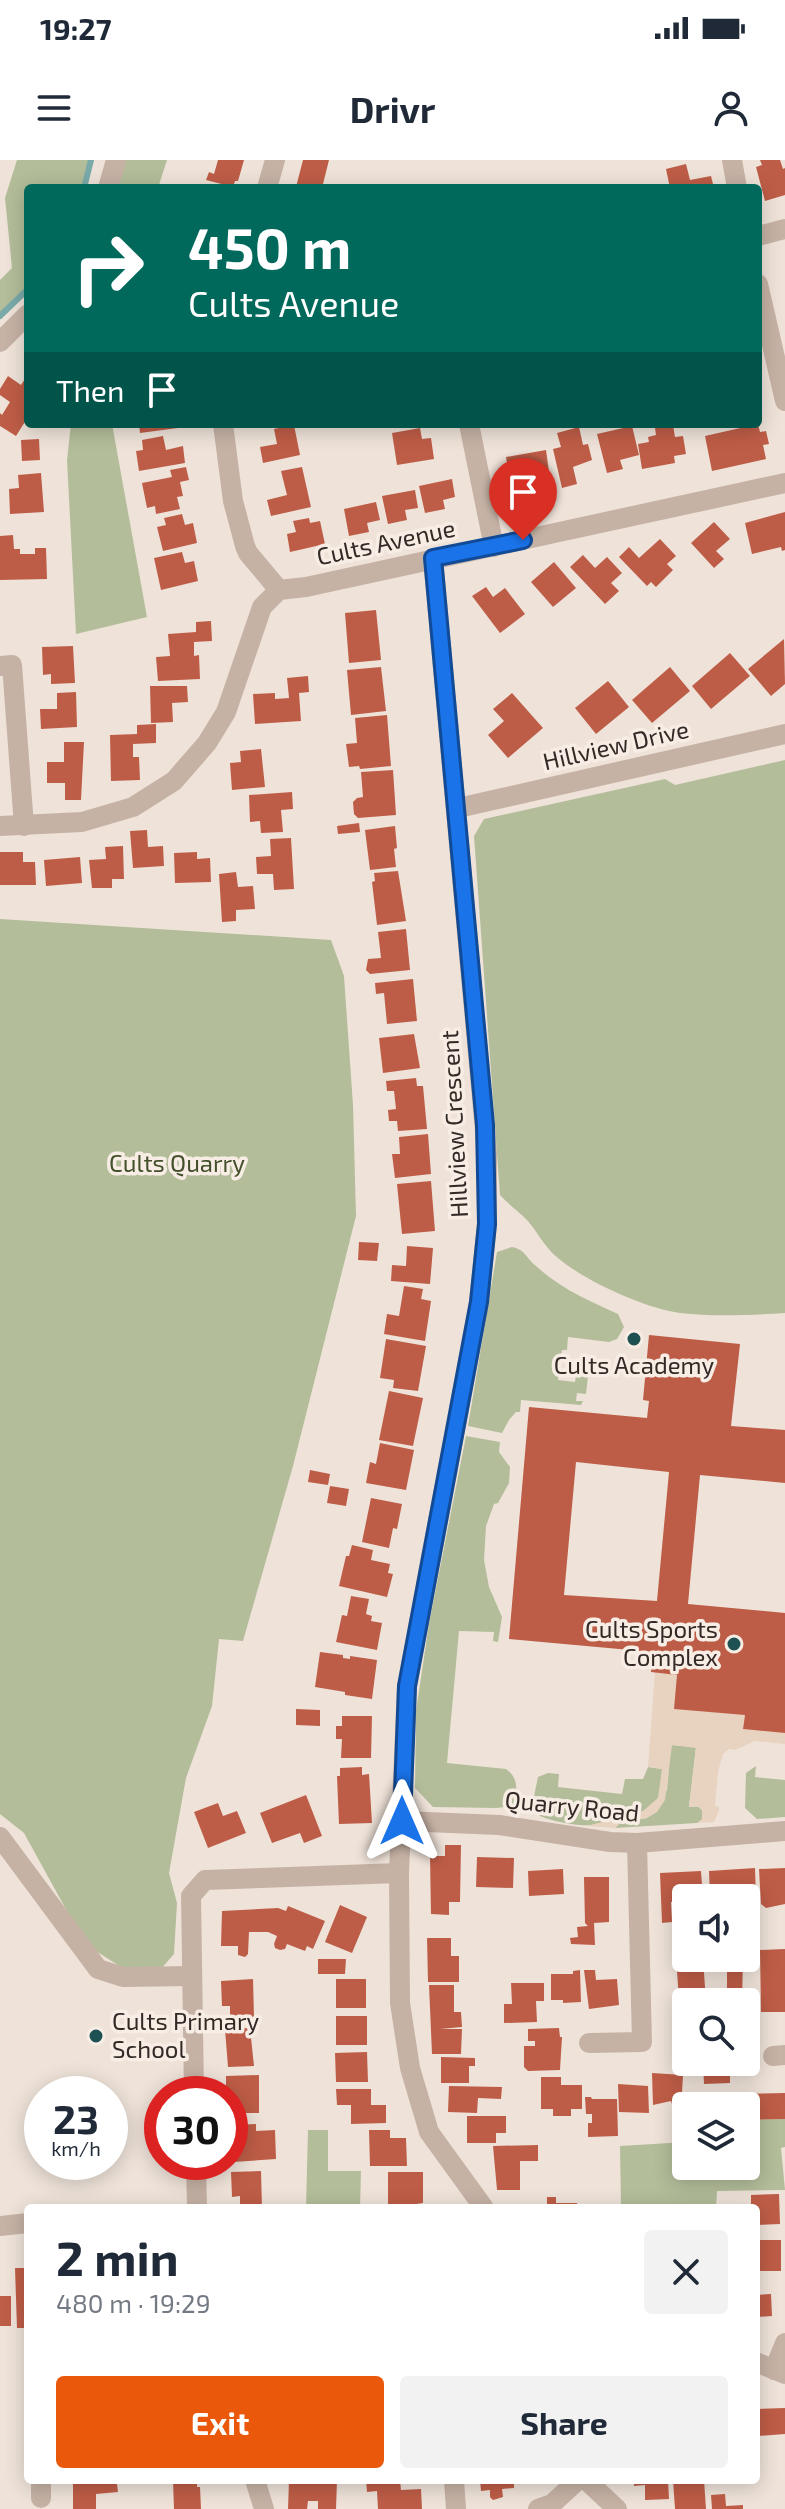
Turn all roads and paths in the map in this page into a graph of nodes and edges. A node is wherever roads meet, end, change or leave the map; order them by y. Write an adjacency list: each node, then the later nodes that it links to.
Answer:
1 (116, 160): 4 (street)
2 (275, 160): 5 (street)
3 (732, 160): 6 (street)
4 (109, 184)
5 (268, 184)
6 (736, 184)
7 (785, 229): 8 (street)
8 (762, 235)
9 (762, 301): 12 (street)
10 (24, 318): 11 (street)
11 (0, 342)
12 (785, 401)
13 (224, 428): 18 (street)
14 (470, 428): 16 (street)
15 (785, 483): 16 (street, Cults Avenue)
16 (494, 547): 17 (street, Cults Avenue)
17 (433, 558): 18 (street, Cults Avenue); 21 (street, Hillview Crescent)
18 (279, 590): 23 (street)
19 (0, 666): 23 (street)
20 (785, 734): 21 (street, Hillview Drive)
21 (458, 808): 24 (street, Hillview Crescent)
22 (0, 826): 23 (street)
23 (24, 826)
24 (402, 1821): 27 (street, Quarry Road); 28 (street, Hillview Crescent)
25 (785, 1831): 27 (street, Quarry Road)
26 (0, 1837): 29 (street)
27 (637, 1843): 30 (street)
28 (399, 1873): 29 (street); 34 (street, Hillview Crescent)
29 (191, 1976): 31 (street)
30 (589, 2043)
31 (194, 2076)
32 (196, 2180): 33 (street)
33 (196, 2204)
34 (481, 2204)
35 (24, 2223): 36 (street)
36 (0, 2226)
37 (785, 2343): 38 (street)
38 (772, 2369)
39 (256, 2484): 43 (street)
40 (454, 2484): 44 (street)
41 (574, 2484): 45 (street)
42 (590, 2484): 46 (street)
43 (264, 2509)
44 (456, 2509)
45 (538, 2509)
46 (617, 2509)

